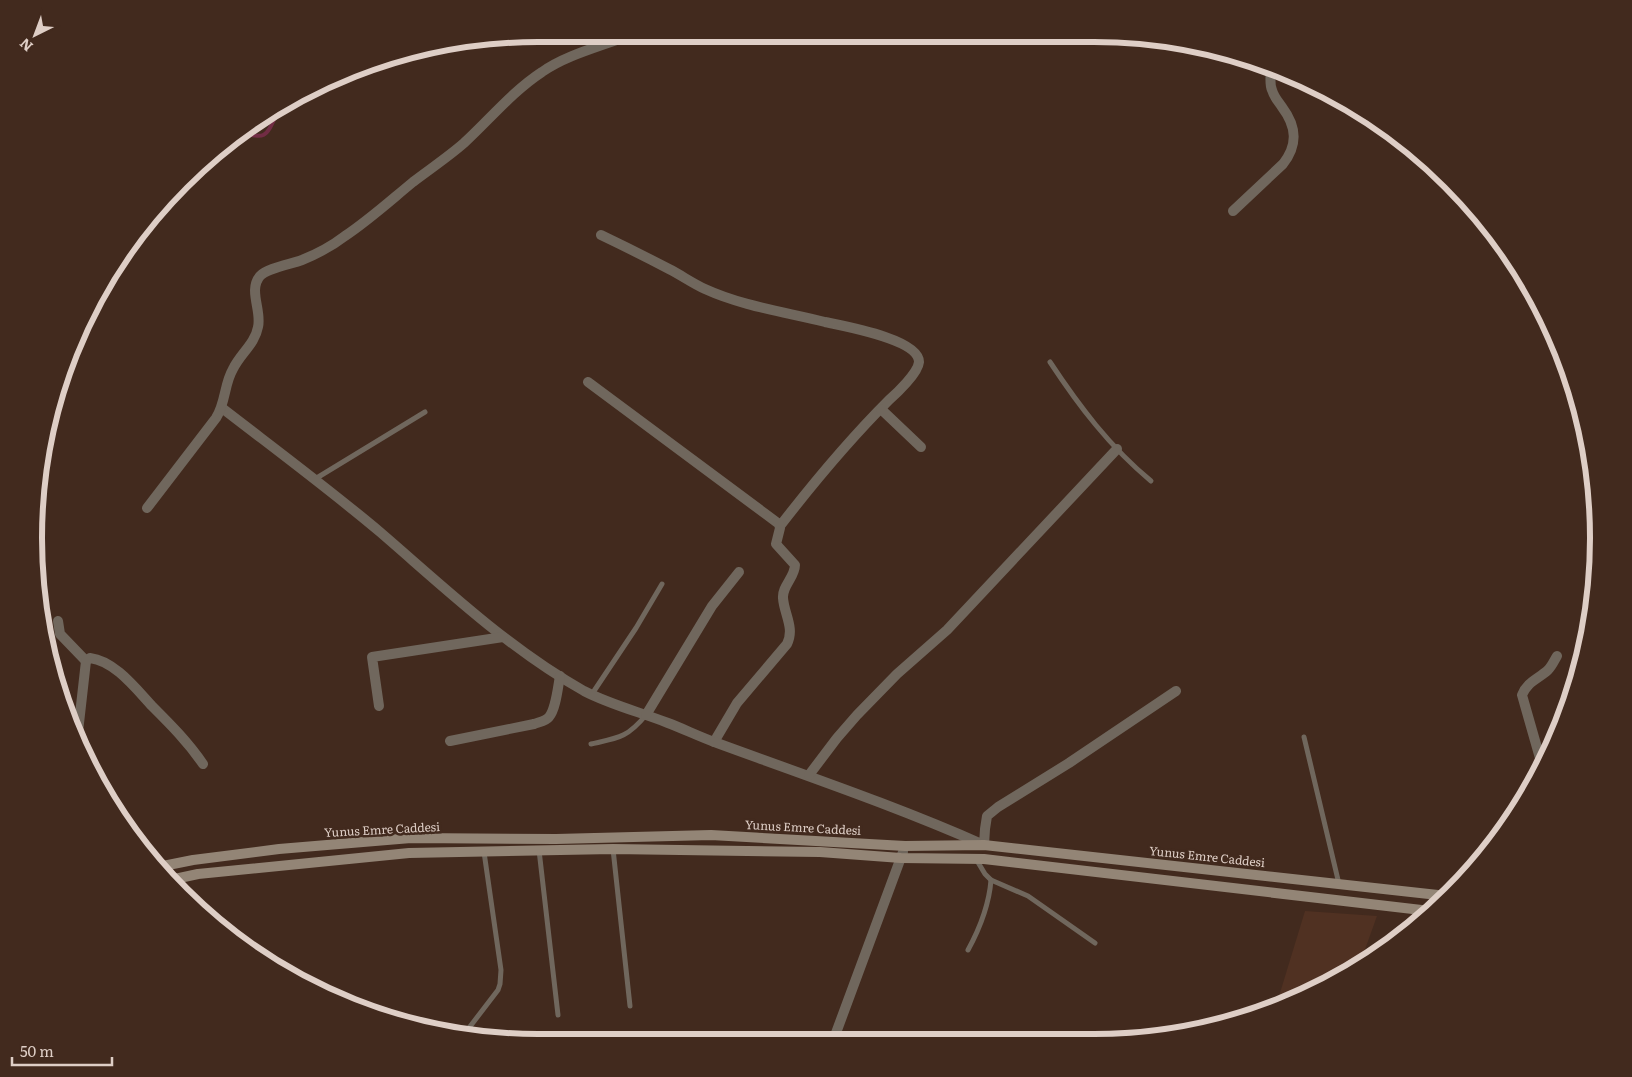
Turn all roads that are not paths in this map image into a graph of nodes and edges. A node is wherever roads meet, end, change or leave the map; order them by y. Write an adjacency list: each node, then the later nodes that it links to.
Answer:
1 (612, 42): 7 (street)
2 (1271, 75): 3 (street)
3 (1233, 211)
4 (601, 235): 8 (street)
5 (1050, 362): 11 (lane)
6 (588, 382): 15 (street)
7 (222, 408): 12 (street); 14 (street)
8 (881, 408): 10 (street); 15 (street)
9 (425, 412): 12 (lane)
10 (921, 446)
11 (1116, 449): 13 (lane); 34 (street)
12 (314, 480): 19 (street)
13 (1151, 481)
14 (147, 508)
15 (780, 526): 30 (street)
16 (739, 572): 26 (street)
17 (662, 584): 24 (lane)
18 (58, 621): 21 (street)
19 (503, 637): 22 (street); 25 (street)
20 (1557, 656): 32 (street)
21 (86, 661): 27 (street); 33 (street)
22 (560, 676): 24 (street); 29 (street)
23 (1176, 691): 35 (street)
24 (592, 694): 26 (street)
25 (379, 706)
26 (646, 715): 30 (street); 31 (lane)
27 (79, 725)
28 (1304, 737): 45 (lane)
29 (450, 740)
30 (714, 742): 34 (street)
31 (591, 744)
32 (1539, 755)
33 (203, 764)
34 (809, 775): 35 (street)
35 (984, 845): 36 (street, Yunus Emre Caddesi); 45 (street, Yunus Emre Caddesi)
36 (905, 846): 40 (street); 42 (street, Yunus Emre Caddesi)
37 (613, 849): 38 (street, Yunus Emre Caddesi); 40 (street, Yunus Emre Caddesi); 50 (lane)
38 (539, 850): 39 (street, Yunus Emre Caddesi); 51 (lane)
39 (484, 852): 43 (street, Yunus Emre Caddesi); 52 (lane)
40 (901, 858): 41 (street, Yunus Emre Caddesi); 53 (street)
41 (976, 859): 44 (lane); 47 (street, Yunus Emre Caddesi)
42 (166, 865)
43 (178, 878)
44 (991, 880): 48 (lane); 49 (lane)
45 (1339, 884): 46 (street, Yunus Emre Caddesi)
46 (1438, 895)
47 (1422, 910)
48 (1095, 943)
49 (968, 950)
50 (630, 1006)
51 (558, 1015)
52 (468, 1029)
53 (836, 1034)

